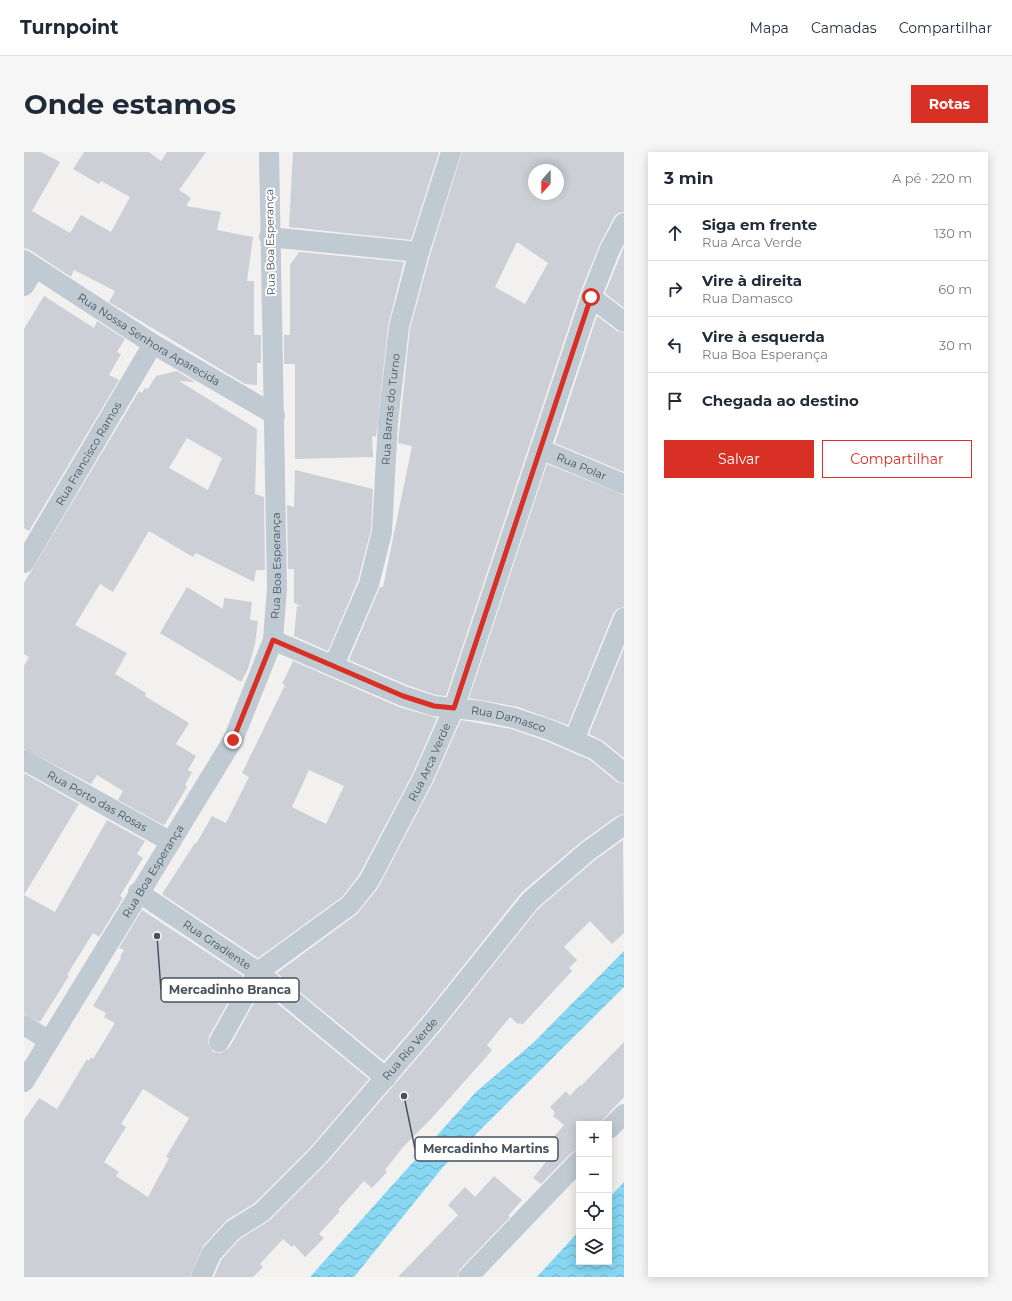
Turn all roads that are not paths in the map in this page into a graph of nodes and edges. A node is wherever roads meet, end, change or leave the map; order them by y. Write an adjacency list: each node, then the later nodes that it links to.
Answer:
1 (269, 152): 4 (street, Rua Boa Esperança)
2 (451, 152): 5 (street, Rua Barras do Turno)
3 (624, 223): 8 (street, Rua Arca Verde)
4 (269, 237): 5 (street); 11 (street, Rua Boa Esperança)
5 (419, 252): 17 (street, Rua Barras do Turno)
6 (29, 264): 7 (street); 10 (street, Rua Nossa Senhora Aparecida)
7 (24, 286)
8 (591, 297): 9 (street); 12 (street, Rua Arca Verde)
9 (624, 322)
10 (153, 344): 11 (street, Rua Nossa Senhora Aparecida); 14 (street, Rua Francisco Ramos)
11 (275, 415): 16 (street, Rua Boa Esperança)
12 (540, 449): 13 (street, Rua Polar); 18 (street, Rua Arca Verde)
13 (624, 484)
14 (24, 563)
15 (624, 618): 19 (street)
16 (273, 640): 17 (street, Rua Damasco); 23 (street, Rua Boa Esperança)
17 (334, 665): 18 (street, Rua Damasco)
18 (454, 708): 19 (street, Rua Damasco); 25 (street, Rua Arca Verde)
19 (574, 740): 21 (street, Rua Damasco)
20 (24, 760): 23 (street, Rua Porto das Rosas)
21 (624, 773)
22 (624, 825): 29 (street, Rua Rio Verde)
23 (171, 842): 24 (street, Rua Boa Esperança)
24 (138, 892): 25 (street, Rua Gradiente); 27 (street, Rua Boa Esperança)
25 (258, 972): 28 (street, Rua Arca Verde); 29 (street, Rua Gradiente)
26 (24, 1025): 27 (street)
27 (49, 1041): 30 (street, Rua Boa Esperança)
28 (218, 1042)
29 (386, 1078): 34 (street, Rua Rio Verde)
30 (24, 1082)
31 (624, 1114): 32 (street)
32 (612, 1126)
33 (576, 1164): 35 (street)
34 (201, 1277)
35 (468, 1277)

